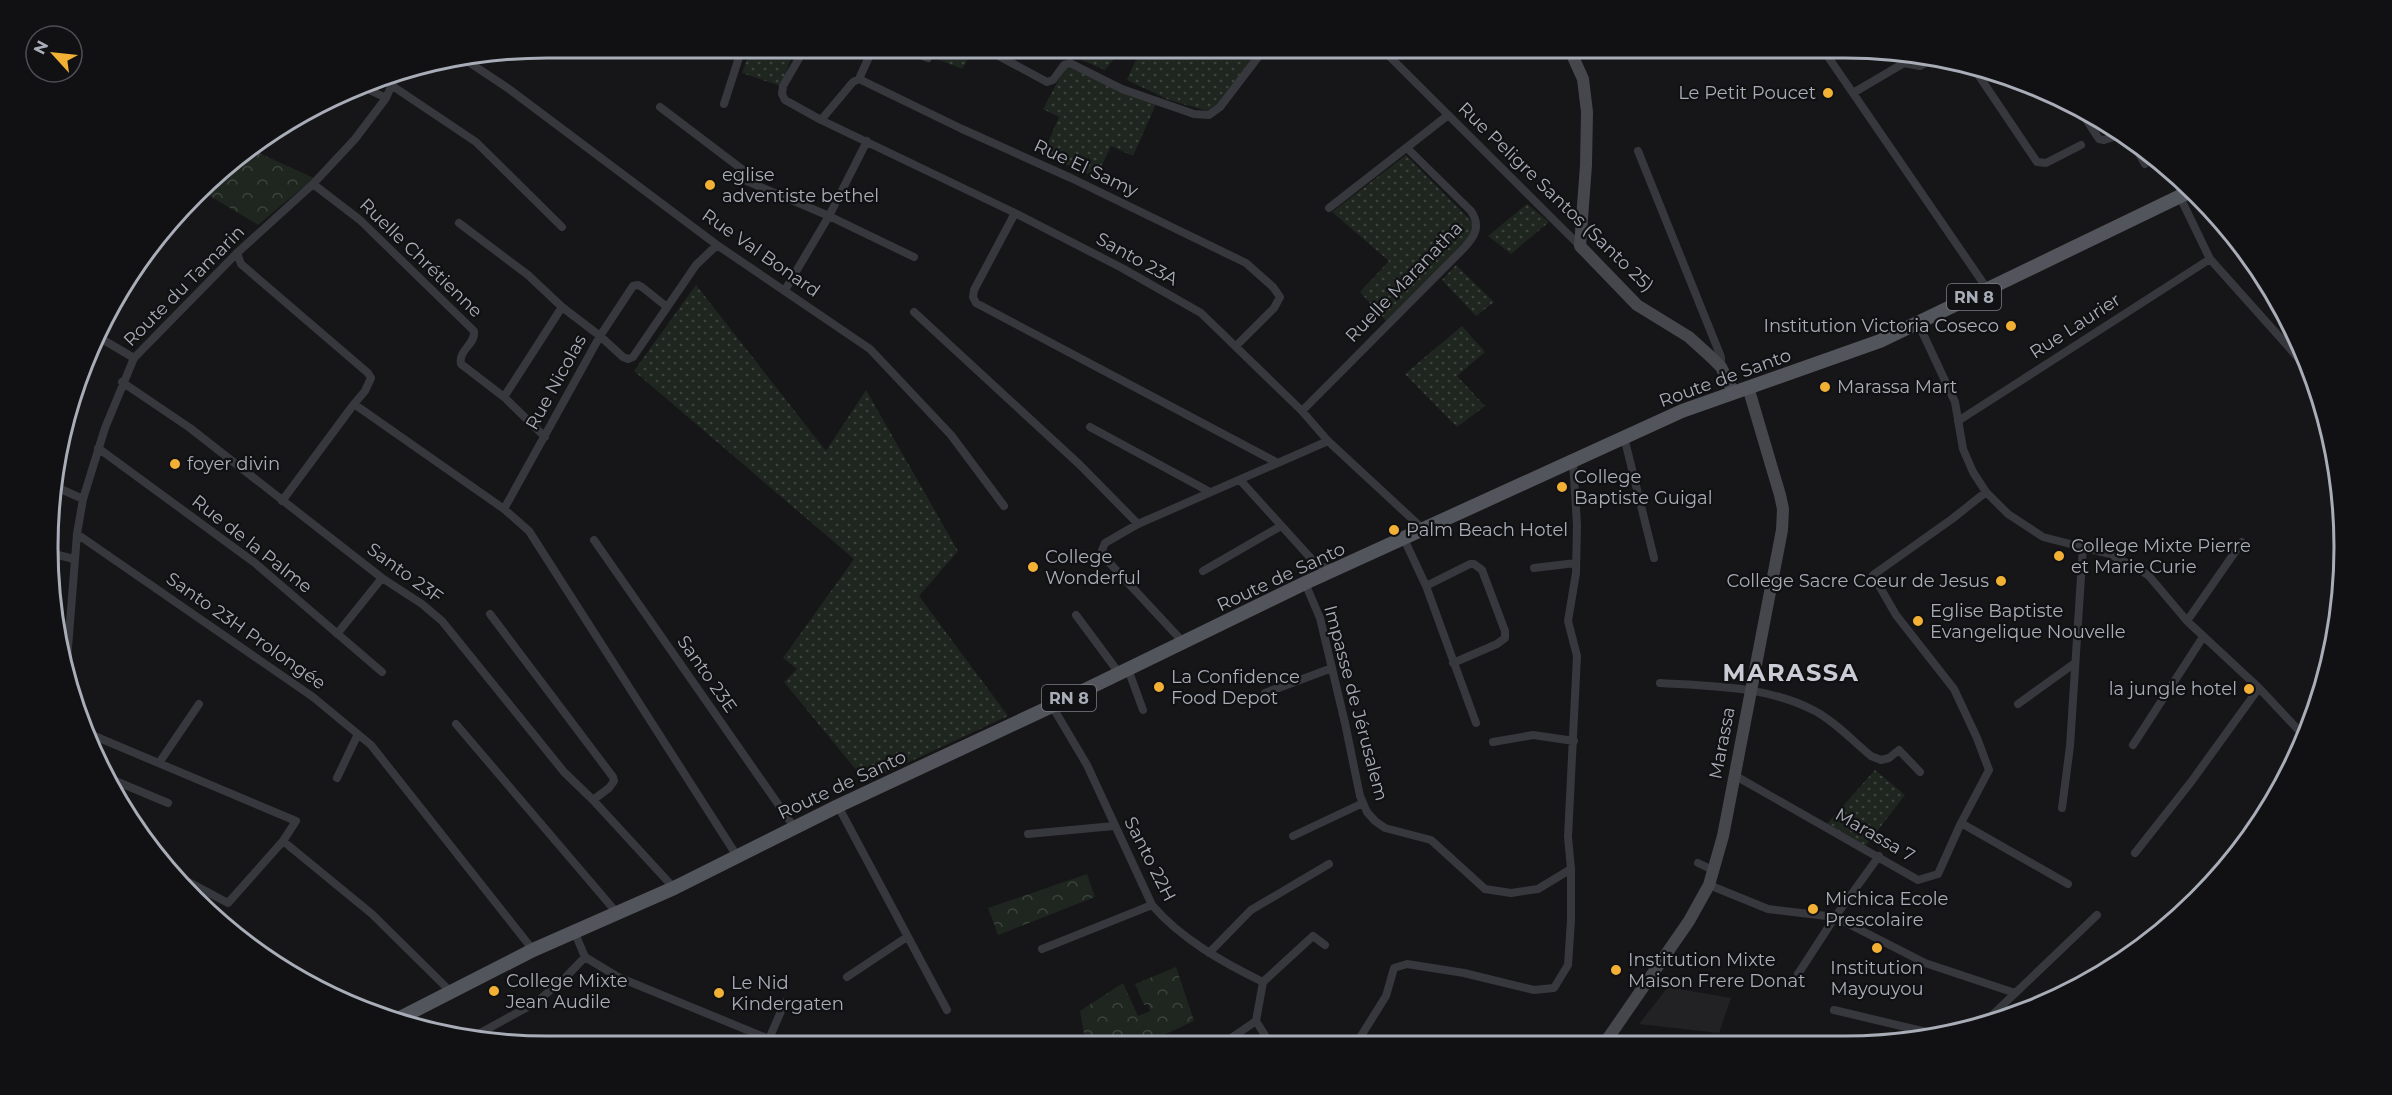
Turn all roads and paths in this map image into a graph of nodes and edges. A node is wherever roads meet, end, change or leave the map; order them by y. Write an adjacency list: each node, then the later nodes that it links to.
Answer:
1 (739, 58): 17 (street)
2 (799, 58): 20 (street, Santo 23A)
3 (868, 58): 12 (street)
4 (1003, 58): 5 (street)
5 (1258, 58)
6 (1390, 58): 19 (street, Rue Peligre Santos (Santo 25))
7 (1574, 58): 38 (main road)
8 (1829, 58): 15 (street)
9 (473, 65): 37 (street, Rue Val Bonard)
10 (1921, 65): 15 (street)
11 (1980, 78): 24 (street)
12 (859, 79): 20 (street); 50 (street, Rue El Samy)
13 (391, 85): 16 (street, Route du Tamarin); 36 (street)
14 (372, 91): 16 (street)
15 (1853, 93): 43 (street)
16 (386, 98): 29 (street, Route du Tamarin)
17 (724, 104)
18 (660, 107): 34 (street)
19 (1447, 116): 25 (street); 38 (street, Rue Peligre Santos (Santo 25))
20 (821, 120): 23 (street, Santo 23A)
21 (2089, 124): 22 (street)
22 (2111, 138)
23 (867, 141): 33 (street, Santo 23A); 34 (street)
24 (2081, 145)
25 (1407, 148): 32 (street); 59 (street, Ruelle Maranatha)
26 (1638, 151): 53 (street)
27 (2143, 161): 28 (street)
28 (2145, 164)
29 (313, 184): 39 (street, Route du Tamarin); 57 (street, Ruelle Chrétienne)
30 (2183, 195): 43 (main road, Route de Santo / RN 8)
31 (2188, 200): 41 (street)
32 (1329, 208)
33 (1015, 213): 50 (street, Santo 23A); 67 (street)
34 (829, 216): 40 (street); 42 (street)
35 (459, 223): 44 (street)
36 (562, 227)
37 (717, 244): 42 (street, Rue Val Bonard); 45 (street, Rue Nicolas)
38 (1580, 246): 53 (main road, Rue Peligre Santos (Santo 25))
39 (237, 252): 52 (street, Route du Tamarin); 58 (street)
40 (914, 257)
41 (2210, 259): 51 (street); 60 (street, Rue Laurier)
42 (785, 290): 74 (street, Rue Val Bonard)
43 (1988, 290): 47 (main road, Route de Santo / RN 8)
44 (562, 307): 48 (street); 57 (street)
45 (667, 307): 48 (street); 48 (street, Rue Nicolas)
46 (915, 312): 76 (street)
47 (1918, 323): 55 (main road, Route de Santo / RN 8); 60 (street)
48 (600, 336): 62 (street, Rue Nicolas)
49 (105, 341): 52 (street)
50 (1236, 346): 59 (street, Santo 23A)
51 (2292, 351)
52 (134, 358): 54 (street, Route du Tamarin)
53 (1721, 367): 56 (main road, Rue Peligre Santos (Santo 25))
54 (122, 382): 65 (street, Route du Tamarin); 73 (street, Santo 23F)
55 (1748, 387): 56 (main road, Route de Santo / RN 8); 108 (main road, Marassa)
56 (1733, 391): 63 (main road, Route de Santo / RN 8)
57 (504, 397): 62 (street, Ruelle Chrétienne)
58 (354, 404): 73 (street); 75 (street)
59 (1302, 411): 64 (street, Santo 23A)
60 (1958, 421): 71 (street)
61 (1090, 427): 70 (street)
62 (545, 437): 75 (street, Rue Nicolas)
63 (1624, 437): 66 (main road, Route de Santo / RN 8); 85 (street)
64 (1328, 441): 67 (street); 78 (street, Santo 23A)
65 (98, 448): 72 (street, Route du Tamarin); 97 (street, Rue de la Palme)
66 (1573, 461): 78 (main road, Route de Santo / RN 8); 87 (street)
67 (1276, 462): 68 (street)
68 (1240, 480): 70 (street); 77 (street)
69 (63, 489): 72 (street)
70 (1210, 492): 76 (street)
71 (1986, 492): 83 (street); 132 (street, Marassa 7)
72 (83, 499): 79 (street, Route du Tamarin)
73 (282, 501): 91 (street, Santo 23F)
74 (1004, 506)
75 (504, 509): 139 (street)
76 (1138, 524): 100 (street)
77 (1281, 526): 88 (street); 90 (street)
78 (1423, 530): 80 (main road, Route de Santo / RN 8)
79 (76, 534): 86 (street, Route du Tamarin); 117 (street, Santo 23H Prolongée)
80 (1404, 539): 88 (main road, Route de Santo / RN 8); 93 (street)
81 (594, 540): 134 (street, Santo 23E)
82 (2242, 542): 96 (street)
83 (2083, 546): 96 (street); 102 (street)
84 (58, 555): 86 (street)
85 (1654, 558)
86 (74, 559): 98 (street, Route du Tamarin)
87 (1576, 563): 89 (street); 119 (street)
88 (1347, 565): 92 (main road, Route de Santo / RN 8)
89 (1534, 568)
90 (1203, 571)
91 (382, 578): 97 (street); 127 (street, Santo 23F)
92 (1305, 583): 100 (main road, Route de Santo / RN 8); 103 (street, Impasse de Jérusalem)
93 (1426, 586): 101 (street); 101 (street)
94 (490, 614): 127 (street)
95 (1076, 615): 104 (street)
96 (2187, 621): 99 (street)
97 (337, 634): 105 (street, Rue de la Palme)
98 (67, 635)
99 (2203, 638): 107 (street); 121 (street)
100 (1183, 642): 104 (main road, Route de Santo / RN 8)
101 (1453, 663): 114 (street)
102 (2075, 663): 111 (street); 131 (street)
103 (1332, 668): 109 (street); 129 (street, Impasse de Jérusalem)
104 (1124, 671): 112 (main road, Route de Santo / RN 8); 113 (street)
105 (382, 672)
106 (1660, 683): 108 (street)
107 (2259, 688): 116 (street); 138 (street)
108 (1751, 689): 123 (street); 124 (main road, Marassa)
109 (1264, 693)
110 (199, 704): 122 (street)
111 (2018, 704)
112 (1052, 706): 130 (main road, Route de Santo / RN 8); 133 (street, Santo 22H)
113 (1143, 710)
114 (1476, 723)
115 (456, 724): 150 (street)
116 (2298, 730)
117 (358, 734): 125 (street); 157 (street, Santo 23H Prolongée)
118 (97, 737): 122 (street)
119 (1574, 741): 120 (street); 143 (street)
120 (1493, 742)
121 (2133, 745)
122 (159, 763): 137 (street)
123 (1920, 772)
124 (1734, 775): 140 (street, Marassa 7); 144 (main road, Marassa)
125 (337, 778)
126 (119, 782): 128 (street)
127 (593, 800): 148 (street, Santo 23F)
128 (168, 802)
129 (1363, 803): 136 (street); 143 (street, Impasse de Jérusalem)
130 (838, 806): 134 (main road, Route de Santo / RN 8); 154 (street)
131 (2062, 808)
132 (1961, 823): 140 (street, Marassa 7); 145 (street)
133 (1114, 826): 135 (street); 149 (street, Santo 22H)
134 (794, 827): 139 (main road, Route de Santo / RN 8)
135 (1028, 834)
136 (1293, 837)
137 (284, 841): 146 (street); 163 (street)
138 (2135, 853)
139 (738, 856): 148 (main road, Route de Santo / RN 8)
140 (1879, 856): 152 (street)
141 (1698, 863): 144 (street)
142 (1329, 864): 158 (street)
143 (1571, 869): 177 (street)
144 (1715, 871): 147 (main road, Marassa)
145 (2068, 884)
146 (195, 885)
147 (1709, 885): 152 (street); 178 (main road, Marassa)
148 (674, 888): 150 (main road, Route de Santo / RN 8)
149 (1152, 905): 156 (street); 158 (street, Santo 22H)
150 (617, 913): 153 (main road, Route de Santo / RN 8)
151 (2097, 915): 164 (street)
152 (1834, 918): 160 (street); 164 (street)
153 (574, 931): 157 (main road, Route de Santo / RN 8); 159 (street)
154 (907, 937): 161 (street); 166 (street)
155 (1325, 945): 162 (street)
156 (1042, 949)
157 (533, 950): 163 (main road, Route de Santo / RN 8)
158 (1209, 953): 162 (street, Santo 22H)
159 (585, 957): 172 (street); 173 (street)
160 (1798, 974)
161 (847, 977)
162 (1263, 982): 170 (street)
163 (452, 993): 169 (main road, Route de Santo / RN 8)
164 (2015, 993): 168 (street)
165 (785, 1002): 174 (street)
166 (947, 1010)
167 (1834, 1010): 171 (street)
168 (1994, 1013)
169 (405, 1015)
170 (1256, 1022): 175 (street); 176 (street)
171 (1919, 1030)
172 (483, 1032)
173 (762, 1036)
174 (770, 1036)
175 (1235, 1036)
176 (1265, 1036)
177 (1361, 1036)
178 (1610, 1036)

